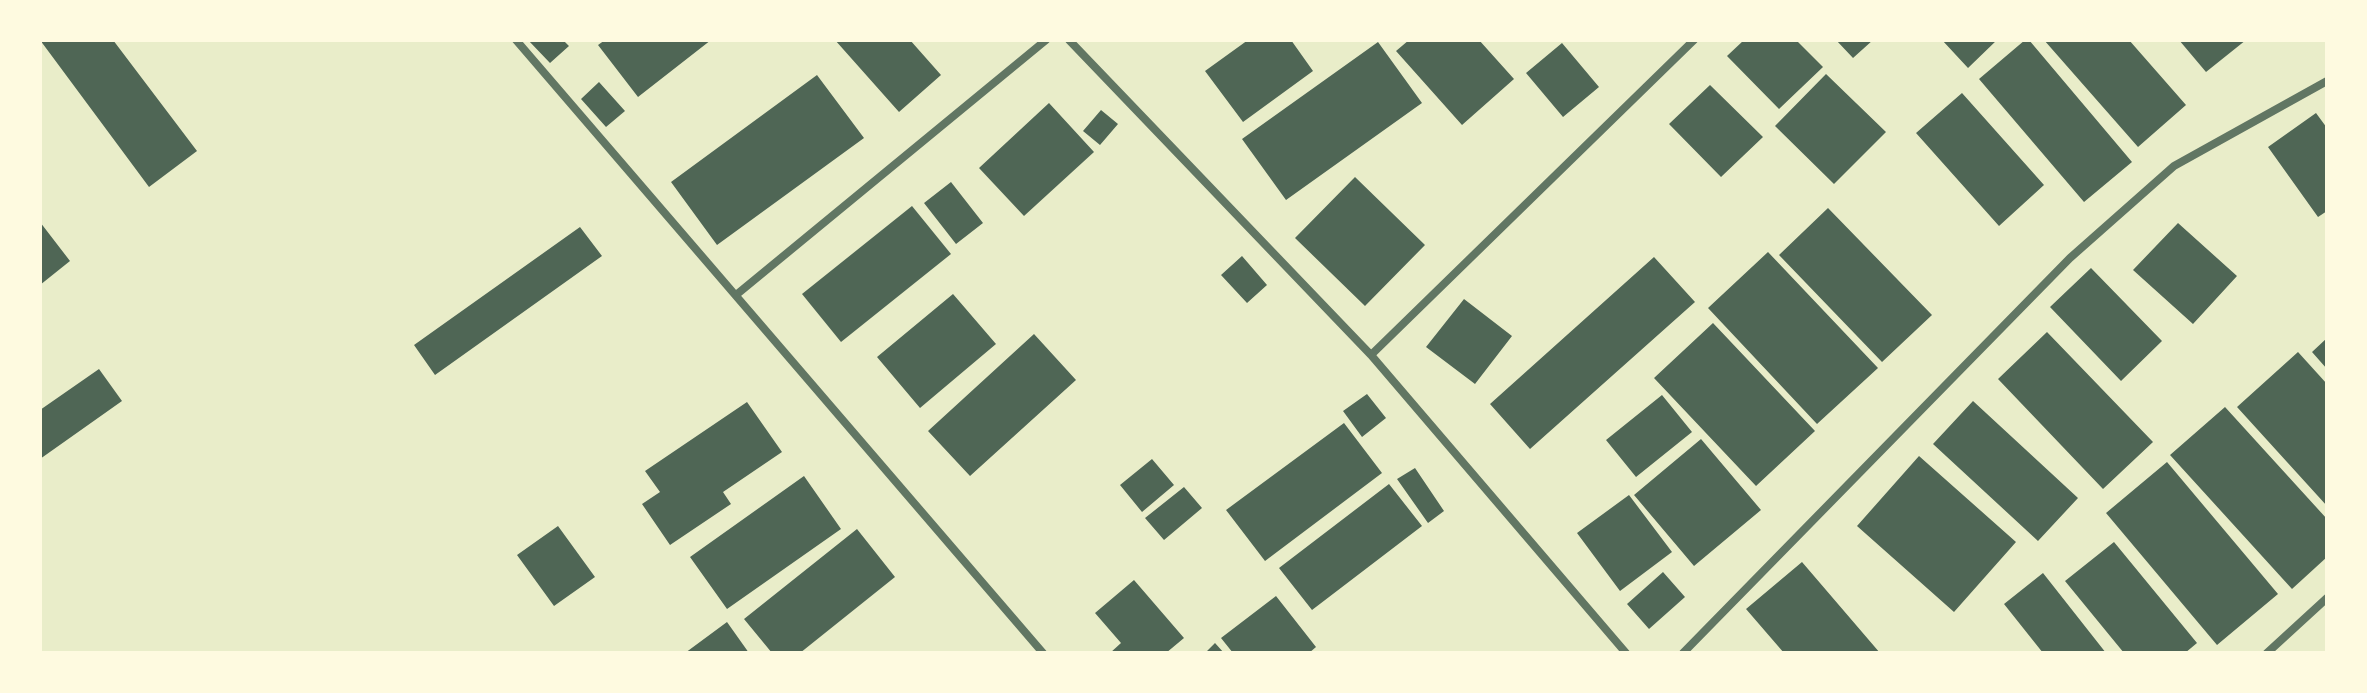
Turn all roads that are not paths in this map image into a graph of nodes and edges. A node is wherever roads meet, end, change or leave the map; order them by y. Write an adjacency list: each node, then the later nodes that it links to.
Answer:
1 (516, 40): 6 (street)
2 (1046, 40): 6 (street)
3 (1069, 40): 7 (street)
4 (1694, 40): 7 (street)
5 (2327, 81): 11 (street)
6 (736, 295): 9 (street)
7 (1371, 355): 10 (street)
8 (2327, 598): 12 (street)
9 (1043, 653)
10 (1626, 653)
11 (1683, 653)
12 (2267, 653)

